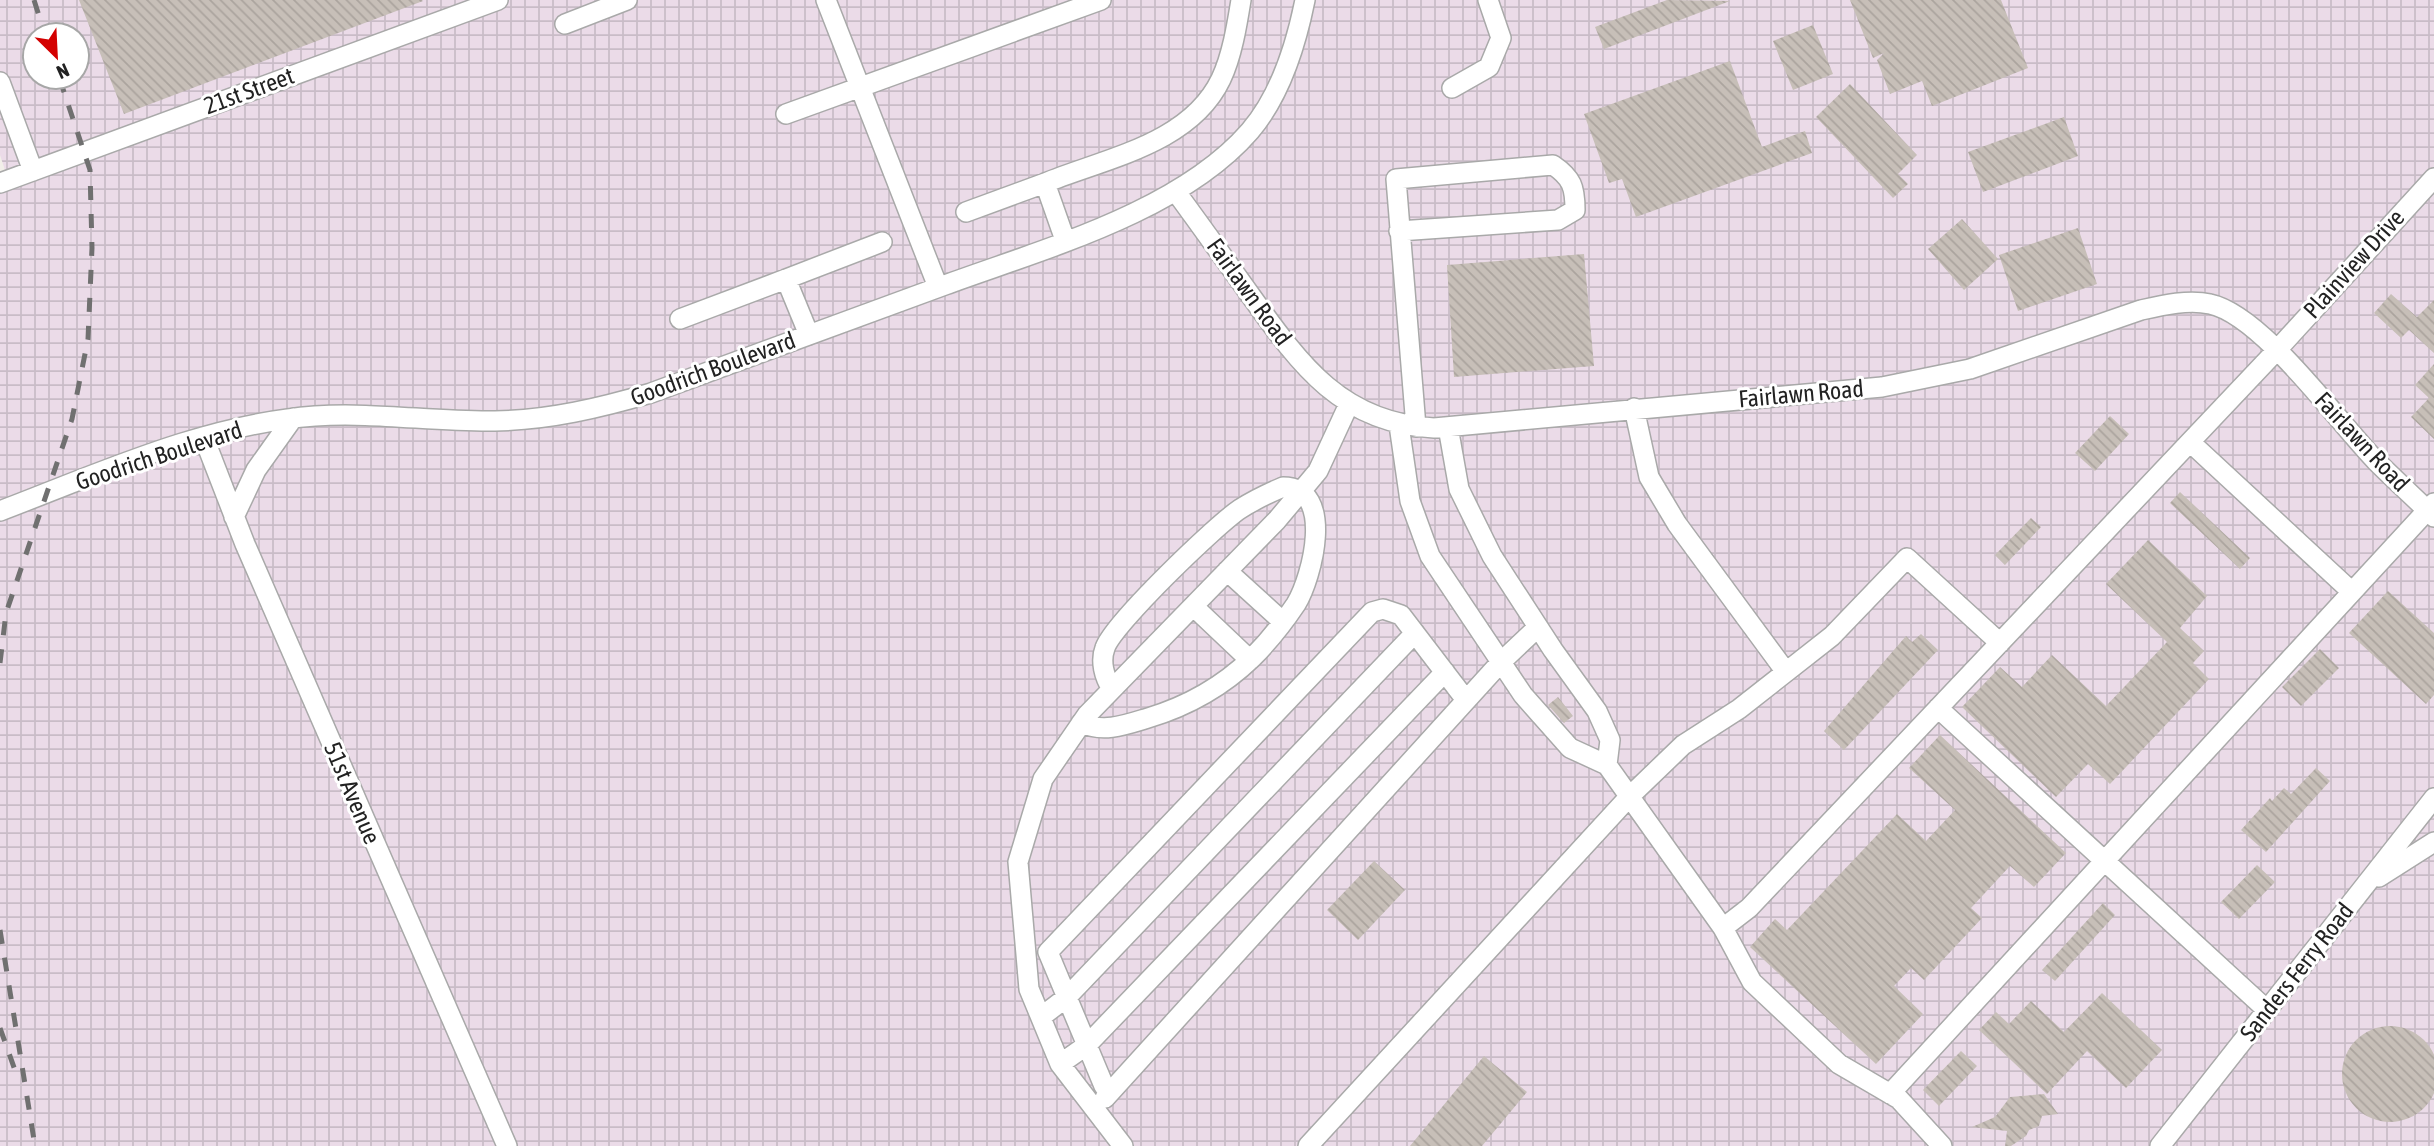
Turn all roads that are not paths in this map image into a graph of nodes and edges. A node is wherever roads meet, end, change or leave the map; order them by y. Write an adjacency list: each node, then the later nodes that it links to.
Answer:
1 (498, 0): 13 (street, 21st Street)
2 (627, 0): 8 (street)
3 (826, 0): 10 (street)
4 (1101, 0): 10 (street)
5 (1241, 0): 16 (street)
6 (1305, 0): 17 (street, Goodrich Boulevard)
7 (1488, 0): 11 (street)
8 (565, 24)
9 (0, 82): 13 (street)
10 (860, 87): 12 (street); 23 (street)
11 (1452, 88)
12 (786, 114)
13 (33, 171): 15 (street, 21st Street)
14 (2434, 178): 26 (street, Plainview Drive)
15 (0, 183)
16 (1045, 183): 18 (street); 20 (street)
17 (1176, 191): 20 (street, Goodrich Boulevard); 27 (street, Fairlawn Road)
18 (966, 212)
19 (1399, 231): 19 (street); 30 (street)
20 (1065, 240): 23 (street, Goodrich Boulevard)
21 (882, 242): 22 (street)
22 (786, 279): 24 (street); 25 (street)
23 (938, 287): 25 (street, Goodrich Boulevard)
24 (680, 319)
25 (809, 335): 29 (street, Goodrich Boulevard)
26 (2276, 351): 28 (street, Fairlawn Road); 33 (street, Plainview Drive); 35 (street, Fairlawn Road)
27 (1349, 404): 30 (street, Fairlawn Road); 34 (street)
28 (1634, 408): 31 (street, Fairlawn Road); 48 (street)
29 (293, 418): 32 (street, Goodrich Boulevard); 37 (street)
30 (1408, 426): 31 (street, Fairlawn Road); 46 (street)
31 (1448, 427): 42 (street)
32 (204, 438): 36 (street, Goodrich Boulevard); 37 (street, 51st Avenue)
33 (2190, 442): 39 (street); 44 (street, Plainview Drive)
34 (1301, 492): 38 (street); 41 (street); 49 (street)
35 (2432, 510): 39 (street)
36 (0, 511)
37 (234, 517): 70 (street, 51st Avenue)
38 (1227, 571): 40 (street); 41 (street)
39 (2352, 592): 57 (street)
40 (1193, 606): 45 (street); 49 (street)
41 (1282, 621): 45 (street)
42 (1538, 628): 46 (street); 53 (street)
43 (1415, 634): 47 (street); 60 (street); 62 (street)
44 (2000, 643): 48 (street); 51 (street, Plainview Drive)
45 (1250, 660): 52 (street)
46 (1501, 662): 50 (street); 53 (street)
47 (1445, 672): 50 (street); 65 (street)
48 (1786, 672): 54 (street)
49 (1112, 689): 52 (street)
50 (1466, 700): 67 (street)
51 (1938, 708): 57 (street); 59 (street, Plainview Drive)
52 (1081, 723): 61 (street)
53 (1606, 765): 54 (street)
54 (1629, 797): 59 (street); 72 (street)
55 (2434, 798): 58 (street, Sanders Ferry Road)
56 (2434, 842): 58 (street)
57 (2104, 862): 63 (street); 68 (street)
58 (2366, 884): 63 (street, Sanders Ferry Road)
59 (1723, 928): 68 (street)
60 (1048, 951): 61 (street); 62 (street)
61 (1027, 961): 64 (street)
62 (1067, 997): 64 (street); 65 (street)
63 (2267, 1010): 74 (street, Sanders Ferry Road)
64 (1041, 1017): 66 (street)
65 (1087, 1045): 66 (street); 67 (street)
66 (1060, 1064): 69 (street)
67 (1112, 1090): 69 (street)
68 (1890, 1094): 73 (street)
69 (1093, 1109): 71 (street)
70 (506, 1146)
71 (1123, 1146)
72 (1308, 1146)
73 (1942, 1146)
74 (2160, 1146)

